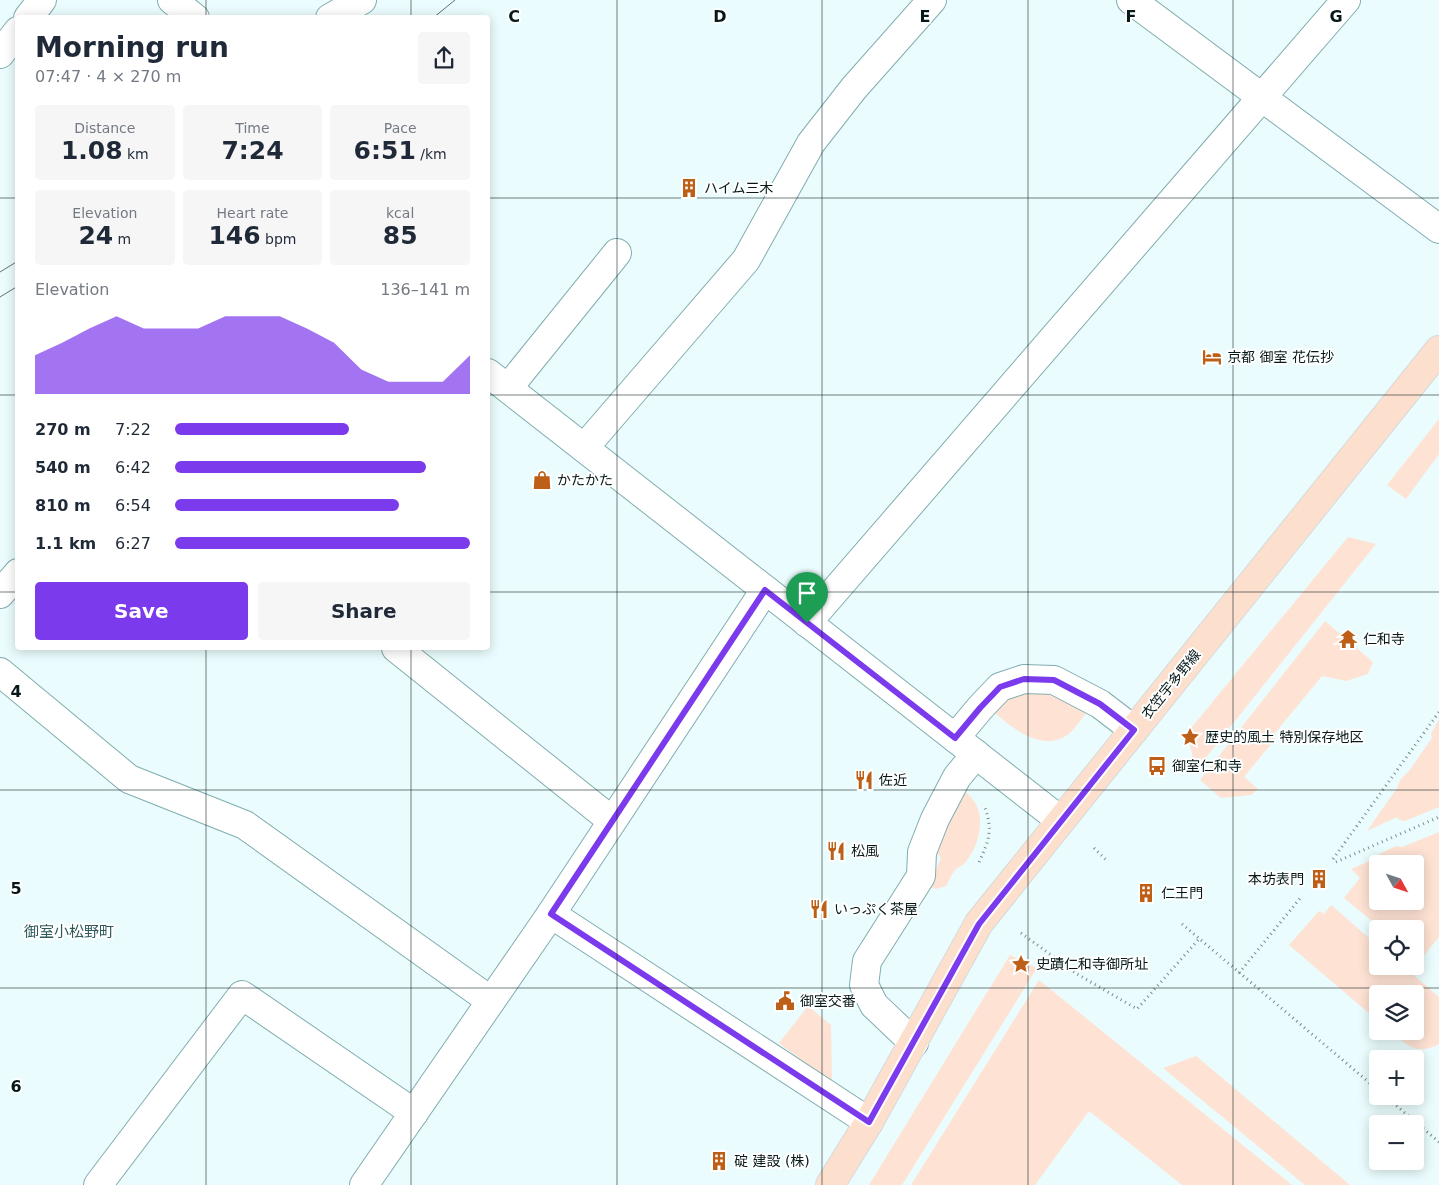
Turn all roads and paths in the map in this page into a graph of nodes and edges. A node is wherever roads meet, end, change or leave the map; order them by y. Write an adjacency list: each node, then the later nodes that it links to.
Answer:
1 (42, 0): 7 (street)
2 (172, 0): 8 (street)
3 (362, 0): 9 (street)
4 (932, 0): 17 (street)
5 (1131, 0): 12 (street)
6 (1346, 0): 12 (street)
7 (30, 15)
8 (191, 15)
9 (335, 15)
10 (15, 35): 11 (street)
11 (0, 54)
12 (1261, 98): 13 (street); 21 (street)
13 (1439, 229)
14 (617, 253): 16 (street)
15 (1439, 350): 25 (main road, 衣笠宇多野線)
16 (498, 381): 17 (street)
17 (584, 448): 19 (street)
18 (15, 576): 20 (street)
19 (765, 590): 21 (street); 28 (street)
20 (0, 594)
21 (807, 623): 26 (street)
22 (398, 650): 28 (street)
23 (0, 672): 38 (street)
24 (1439, 712): 27 (path)
25 (1134, 730): 26 (street); 29 (main road, 衣笠宇多野線)
26 (965, 746): 29 (street); 39 (street)
27 (1439, 817)
28 (611, 820): 33 (street)
29 (1060, 820): 39 (main road, 衣笠宇多野線)
30 (1094, 848): 31 (path)
31 (1108, 862)
32 (1302, 896): 37 (path)
33 (551, 914): 38 (street); 43 (street)
34 (1182, 924): 36 (path)
35 (1021, 933): 36 (path)
36 (1199, 939): 37 (path)
37 (1239, 972): 40 (path)
38 (490, 1001): 42 (street)
39 (914, 1043): 43 (main road, 衣笠宇多野線)
40 (1369, 1082)
41 (1396, 1105): 44 (path)
42 (414, 1113): 45 (street); 46 (street)
43 (869, 1122): 47 (main road, 衣笠宇多野線)
44 (1439, 1142)
45 (98, 1185)
46 (364, 1185)
47 (830, 1185)

